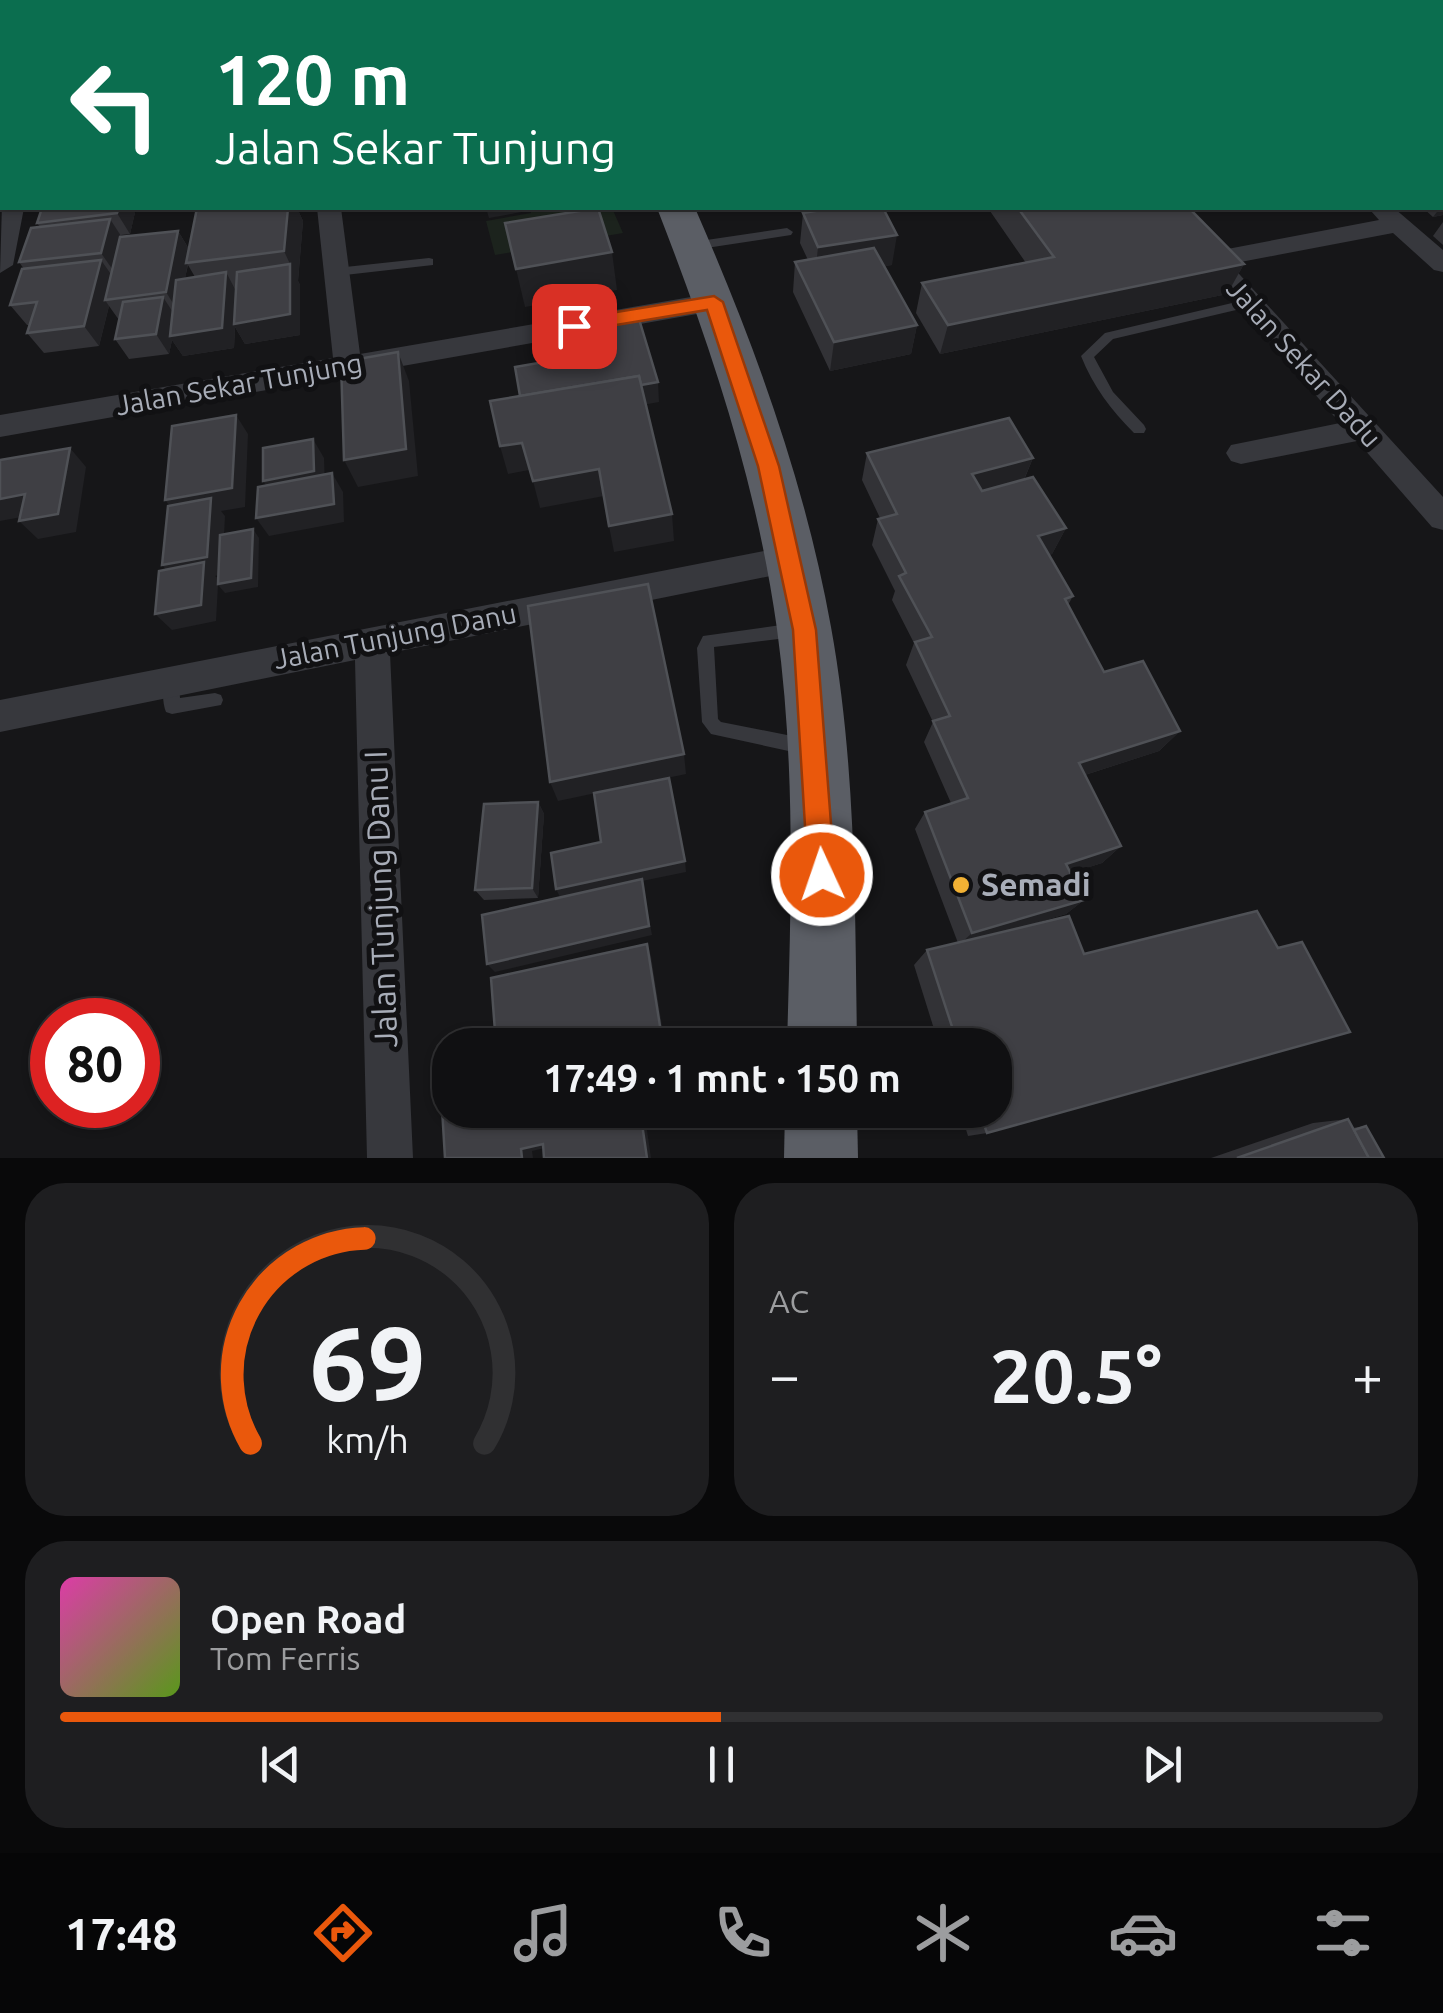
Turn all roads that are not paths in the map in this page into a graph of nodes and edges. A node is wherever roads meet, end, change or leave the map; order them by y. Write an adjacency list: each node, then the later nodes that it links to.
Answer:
1 (12, 210): 10 (street)
2 (328, 210): 11 (street)
3 (1167, 210): 7 (street, Jalan Sekar Dadu)
4 (1389, 216): 7 (street); 9 (street)
5 (684, 227): 6 (lane); 12 (highway)
6 (787, 232)
7 (1212, 260): 13 (street, Jalan Sekar Dadu)
8 (429, 262): 11 (lane)
9 (1443, 264)
10 (0, 265)
11 (336, 272): 14 (street)
12 (714, 302): 14 (street, Jalan Sekar Tunjung); 20 (highway)
13 (1249, 302): 16 (lane); 17 (street, Jalan Sekar Dadu)
14 (348, 365): 15 (street, Jalan Sekar Tunjung)
15 (0, 426)
16 (1139, 429)
17 (1364, 429): 18 (street); 19 (street, Jalan Sekar Dadu)
18 (1241, 453)
19 (1443, 518)
20 (790, 559): 21 (highway); 22 (street, Jalan Tunjung Danu)
21 (804, 630): 26 (highway); 26 (lane)
22 (372, 641): 23 (street, Jalan Tunjung Danu); 29 (street, Jalan Tunjung Danu I)
23 (172, 681): 24 (lane); 25 (street, Jalan Tunjung Danu)
24 (215, 700)
25 (0, 716)
26 (814, 748): 27 (highway)
27 (822, 1028)
28 (821, 1128): 30 (highway)
29 (390, 1158)
30 (821, 1158)

